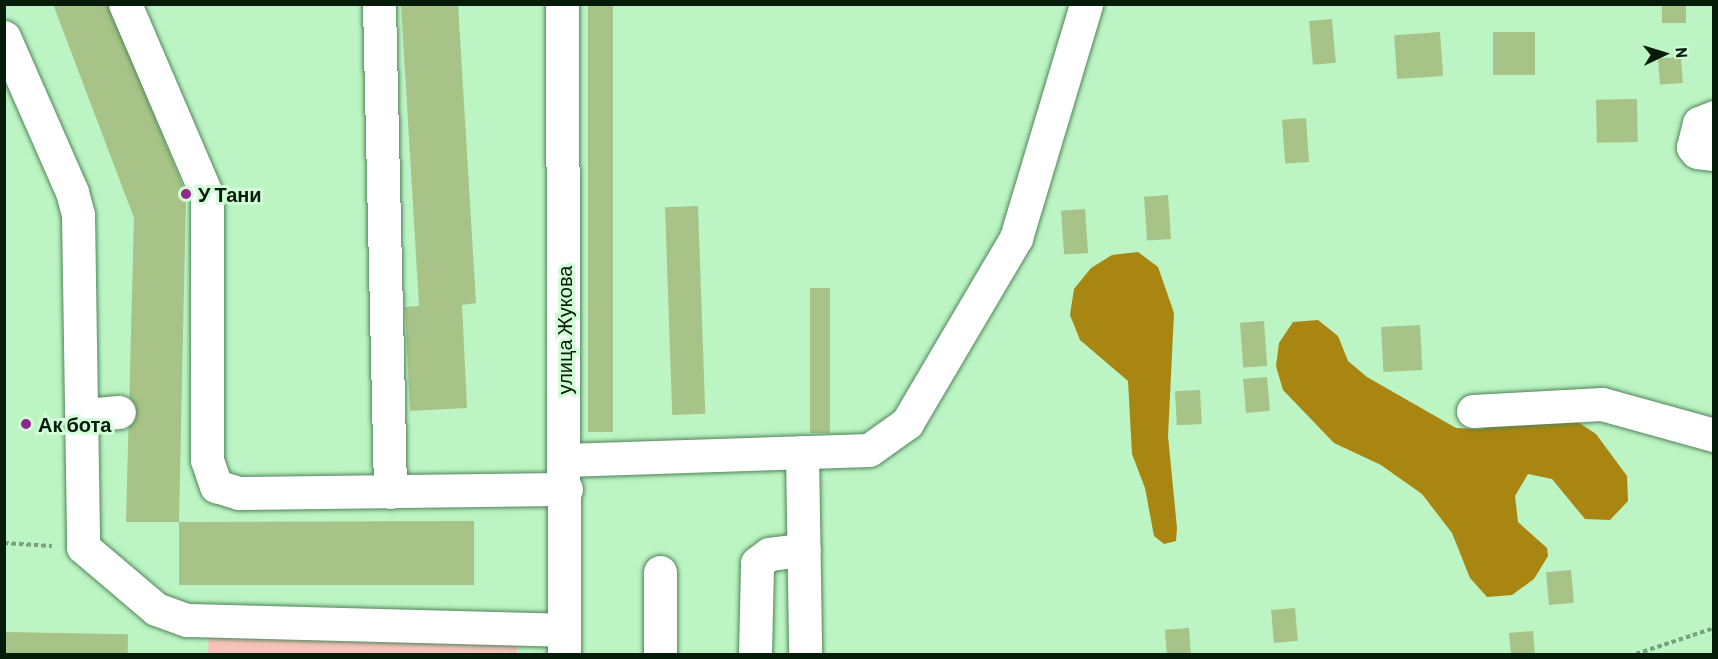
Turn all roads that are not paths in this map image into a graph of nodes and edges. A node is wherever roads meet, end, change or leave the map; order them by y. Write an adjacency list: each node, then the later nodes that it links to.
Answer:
1 (125, 4): 14 (street)
2 (380, 4): 14 (street)
3 (562, 4): 13 (street, улица Жукова)
4 (1086, 4): 12 (street)
5 (4, 37): 10 (street)
6 (1713, 117): 7 (street)
7 (1713, 154)
8 (1473, 411): 11 (street)
9 (119, 412): 10 (street)
10 (84, 415): 17 (street)
11 (1713, 435)
12 (802, 452): 13 (street); 15 (street)
13 (566, 475): 14 (street); 17 (street, улица Жукова)
14 (390, 492)
15 (804, 550): 19 (street); 20 (street)
16 (660, 572): 18 (street)
17 (564, 642)
18 (660, 654)
19 (755, 654)
20 (806, 654)

